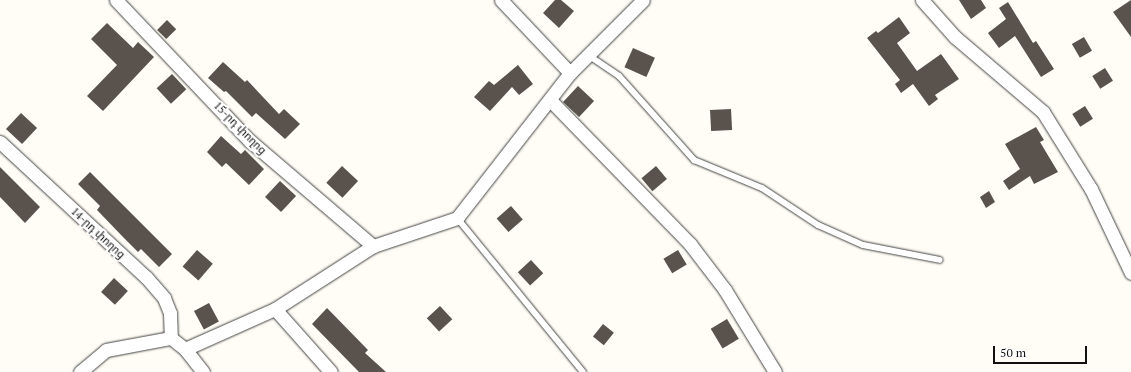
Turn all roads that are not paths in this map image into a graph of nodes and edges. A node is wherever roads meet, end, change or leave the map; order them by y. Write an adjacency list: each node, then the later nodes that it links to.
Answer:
1 (116, 0): 10 (street, 15-րդ փողոց)
2 (501, 0): 6 (street)
3 (643, 0): 5 (street)
4 (922, 0): 12 (street)
5 (588, 55): 6 (street); 11 (lane)
6 (570, 73): 7 (street)
7 (550, 100): 9 (street); 20 (street)
8 (0, 142): 14 (street, 14-րդ փողոց)
9 (457, 218): 10 (street); 19 (lane)
10 (373, 246): 13 (street)
11 (940, 260)
12 (1131, 273)
13 (275, 309): 15 (street); 18 (street)
14 (171, 338): 15 (street); 16 (street)
15 (185, 349): 17 (street)
16 (80, 372)
17 (203, 372)
18 (331, 372)
19 (583, 372)
20 (775, 372)

